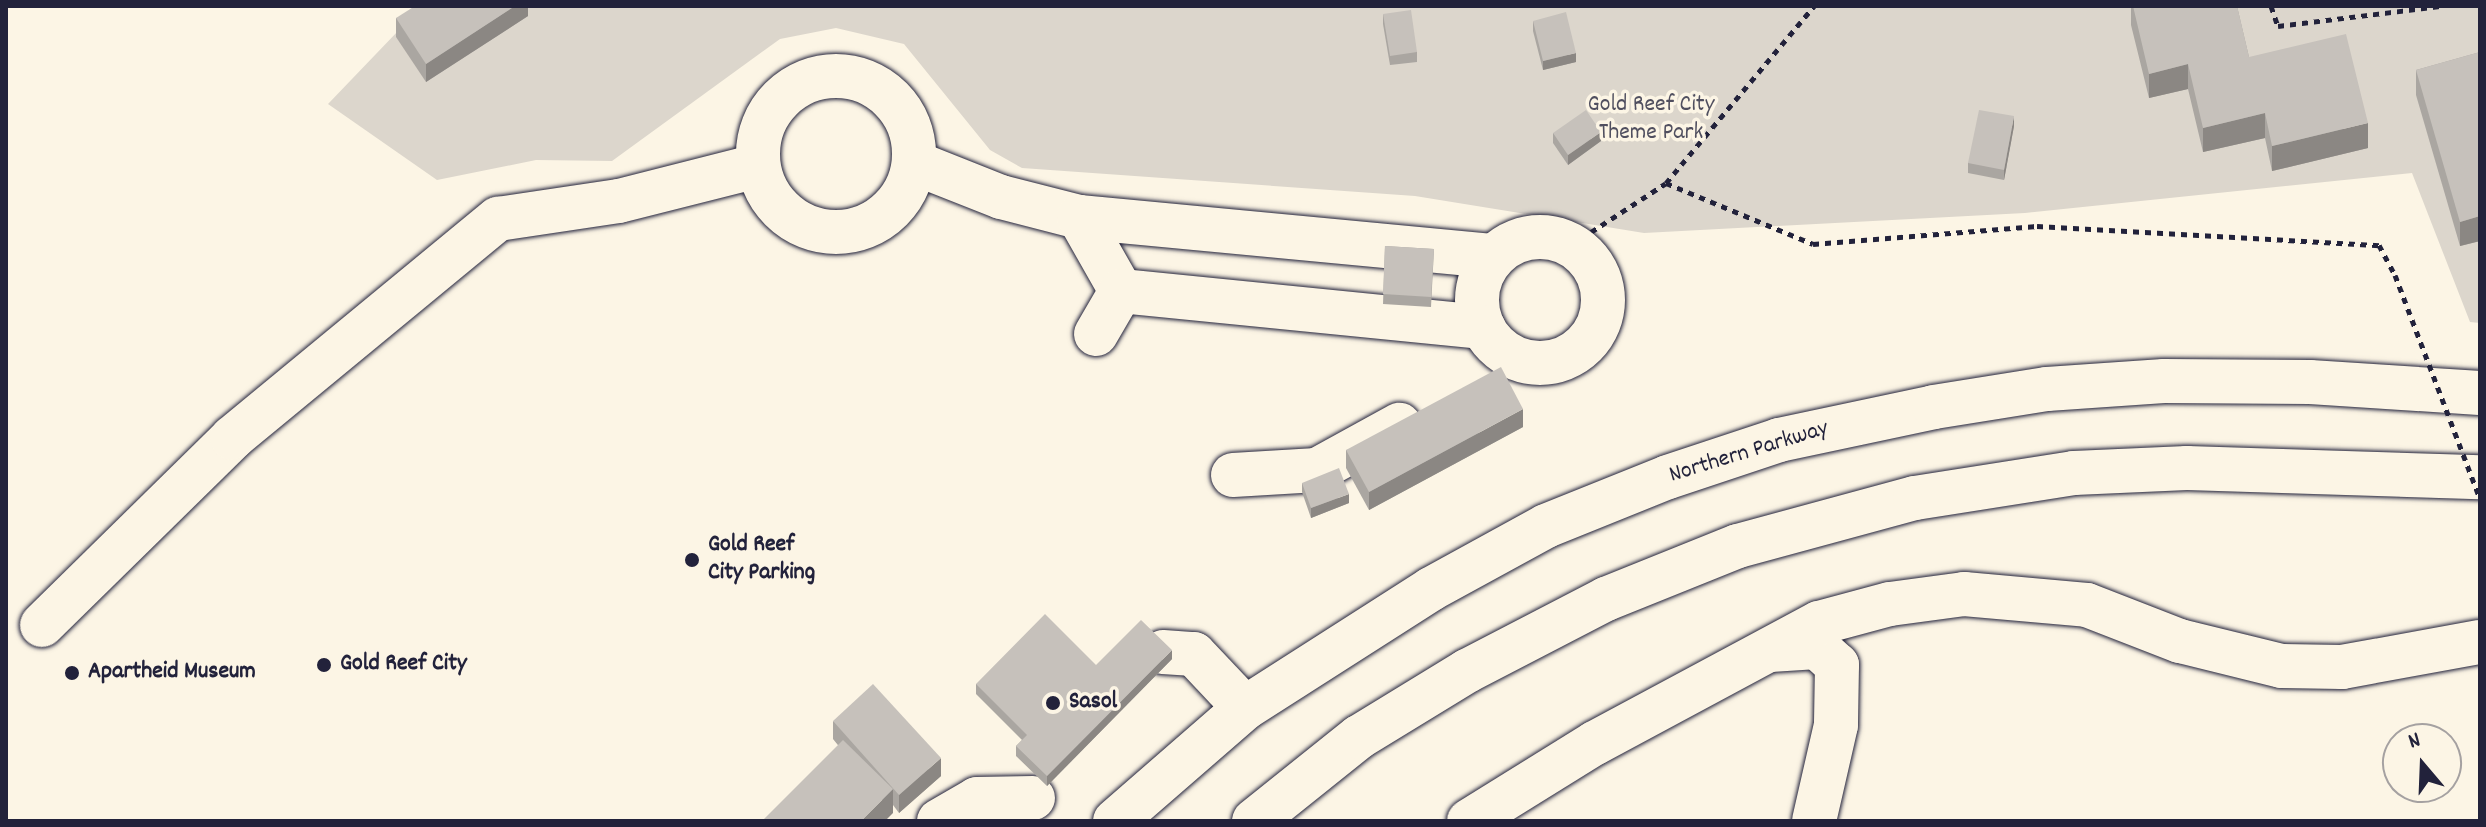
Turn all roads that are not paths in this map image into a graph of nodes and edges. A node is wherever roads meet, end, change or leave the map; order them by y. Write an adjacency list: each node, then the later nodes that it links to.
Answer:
1 (915, 163): 2 (main road); 2 (main road); 3 (main road)
2 (757, 166): 12 (main road)
3 (1079, 217): 4 (main road); 5 (main road)
4 (1494, 256): 6 (main road); 6 (main road)
5 (1121, 291): 6 (main road); 7 (main road)
6 (1483, 327)
7 (1096, 334)
8 (2480, 393): 18 (main road, Northern Parkway)
9 (1439, 404): 10 (main road)
10 (1233, 475)
11 (2480, 477): 22 (main road)
12 (42, 625)
13 (2480, 642): 16 (main road)
14 (1768, 650): 16 (main road); 23 (main road); 24 (main road)
15 (1163, 652): 18 (main road)
16 (2385, 661): 17 (main road)
17 (2341, 693)
18 (1245, 708): 21 (main road, Northern Parkway)
19 (1039, 796): 20 (main road)
20 (939, 821)
21 (1115, 821)
22 (1254, 821)
23 (1469, 821)
24 (1814, 821)

